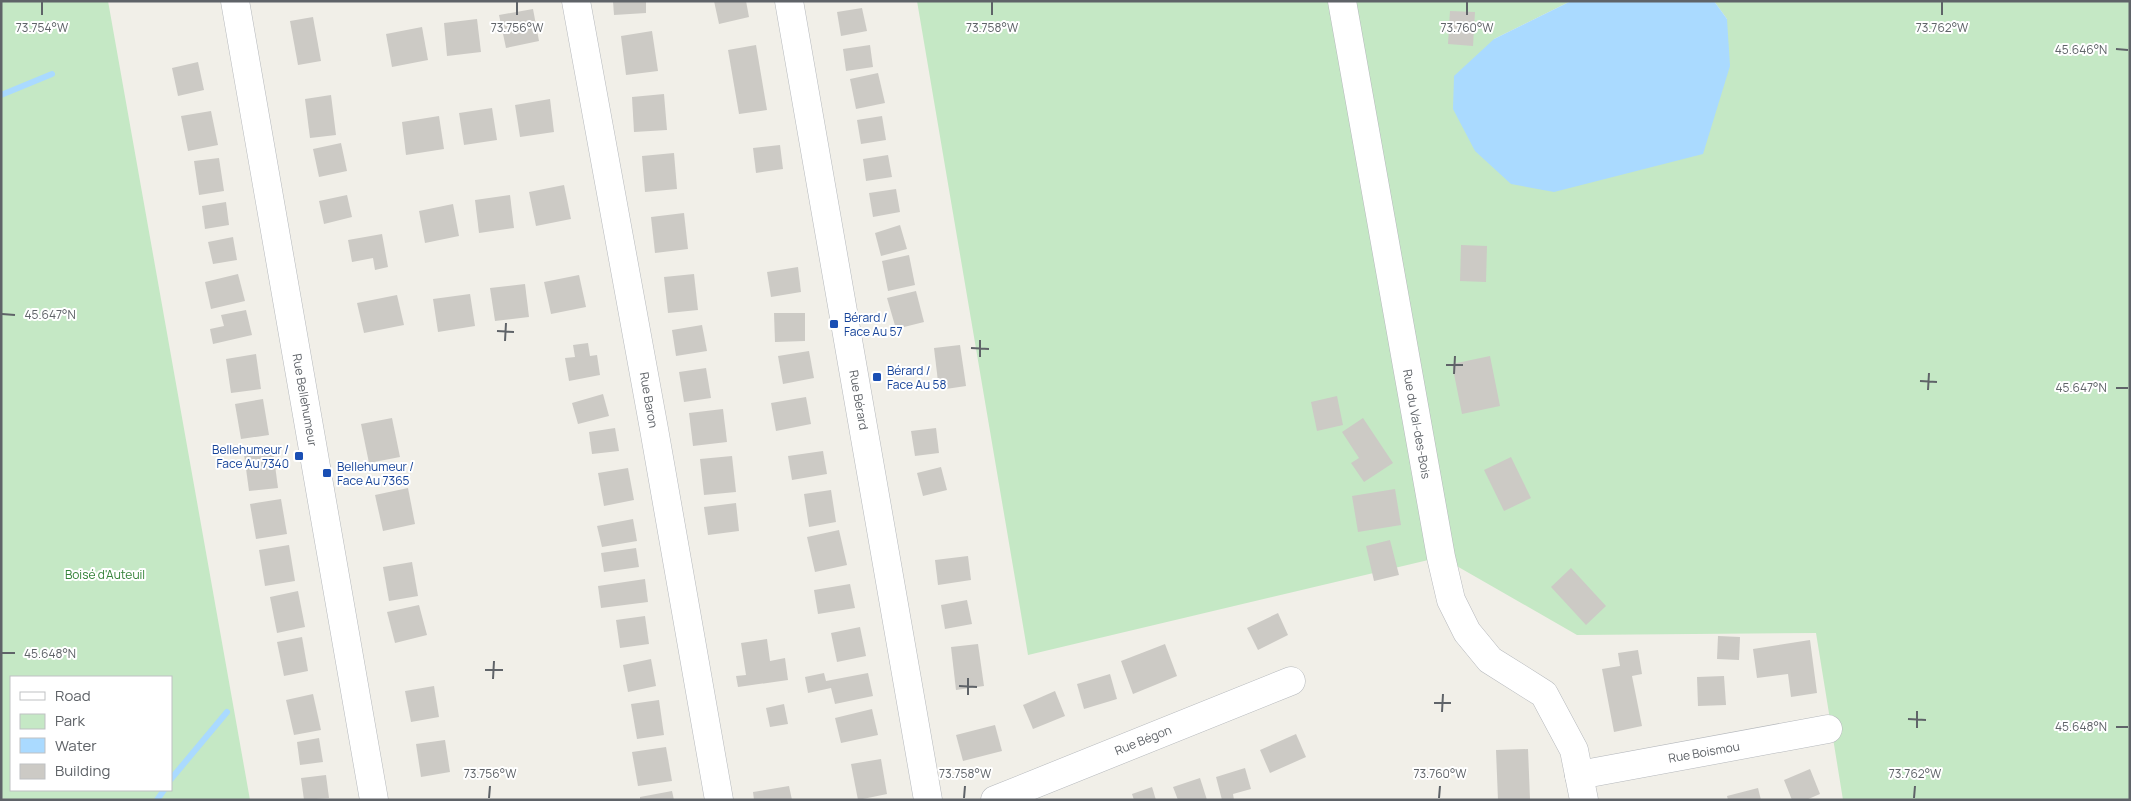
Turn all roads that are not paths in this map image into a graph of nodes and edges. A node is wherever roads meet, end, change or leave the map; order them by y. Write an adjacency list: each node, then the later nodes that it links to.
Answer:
1 (235, 1): 8 (street, Rue Bellehumeur)
2 (576, 1): 9 (street, Rue Baron)
3 (789, 1): 10 (street, Rue Bérard)
4 (1342, 1): 7 (street, Rue du Val-des-Bois)
5 (1291, 681): 11 (street, Rue Bégon)
6 (1828, 730): 7 (street, Rue Boismou)
7 (1581, 787)
8 (374, 800)
9 (719, 800)
10 (928, 800)
11 (995, 800)

